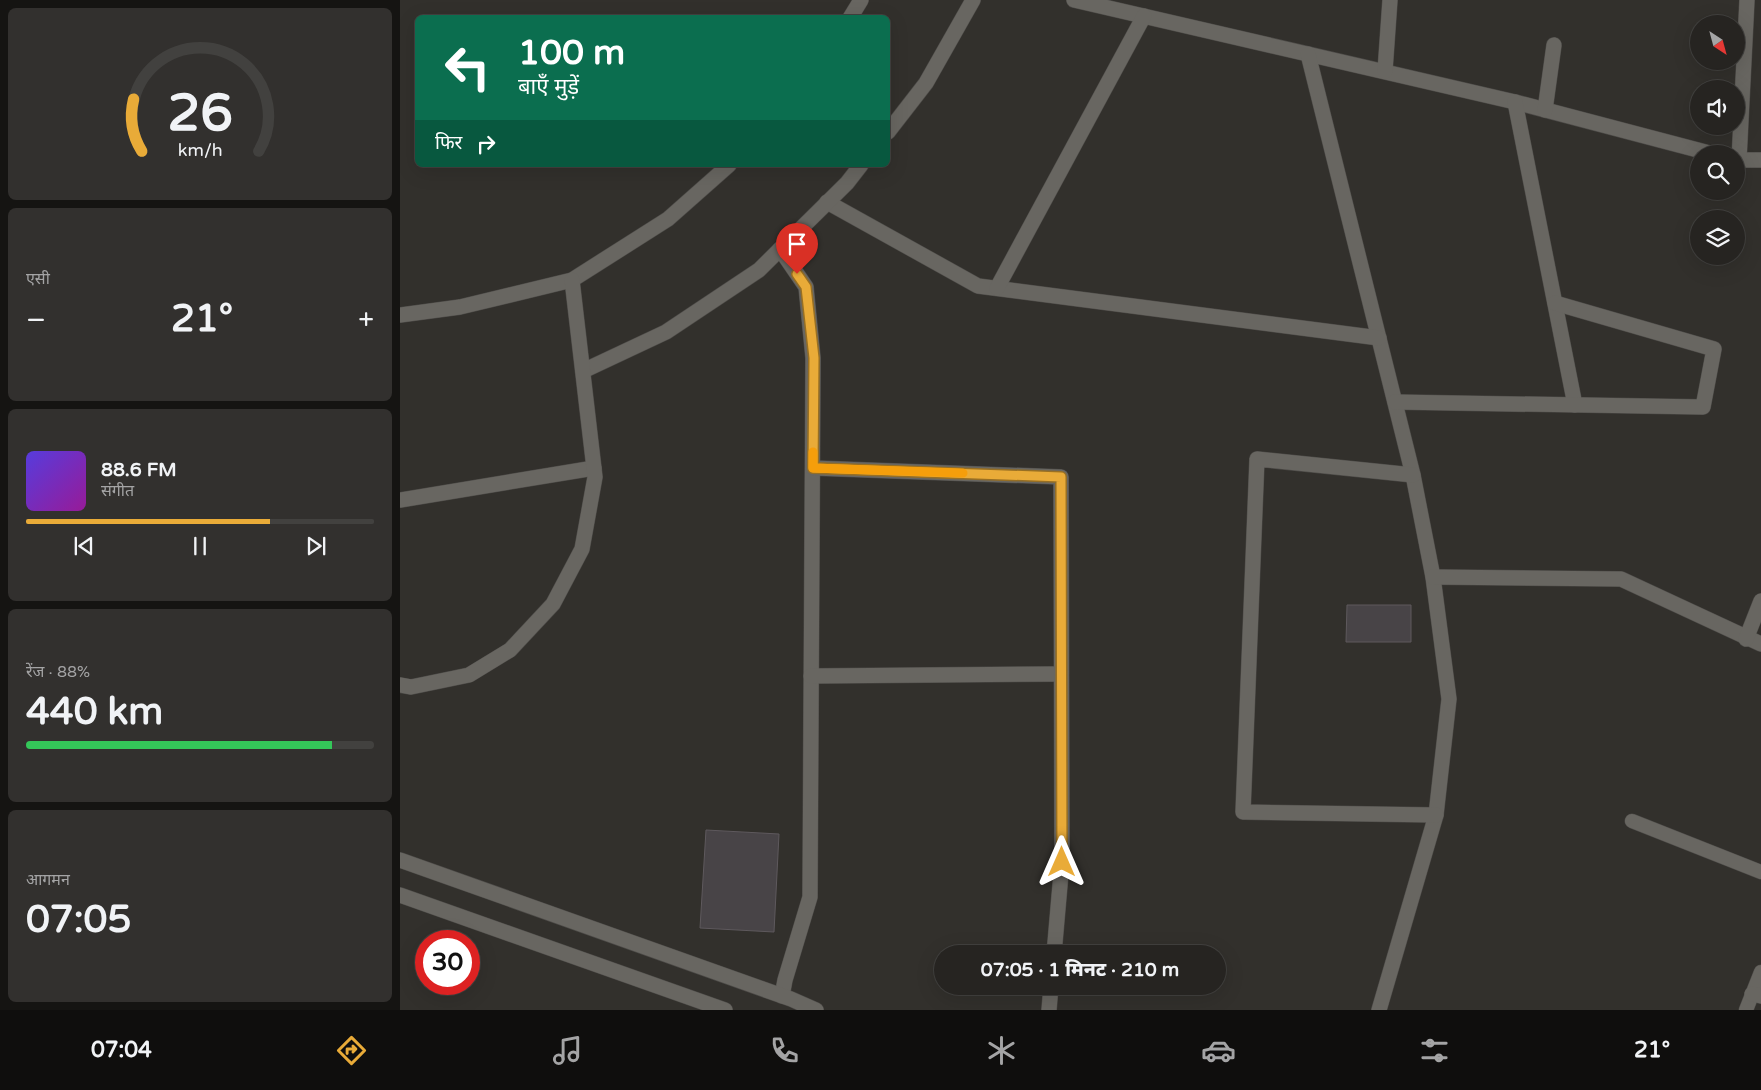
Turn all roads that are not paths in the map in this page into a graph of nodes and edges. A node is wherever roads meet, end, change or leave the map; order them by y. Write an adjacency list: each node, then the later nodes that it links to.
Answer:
1 (861, 0): 6 (street)
2 (973, 0): 13 (street)
3 (1078, 0): 7 (street)
4 (1390, 0): 10 (street)
5 (1747, 0): 14 (street)
6 (852, 15)
7 (1144, 16): 9 (street); 23 (street)
8 (1554, 45): 12 (street)
9 (1308, 54): 10 (street); 26 (street)
10 (1385, 71): 11 (street)
11 (1515, 102): 12 (street); 24 (street)
12 (1545, 110): 15 (street)
13 (890, 129)
14 (1739, 145)
15 (1690, 148)
16 (1745, 160): 17 (street)
17 (1761, 160)
18 (727, 167): 22 (street)
19 (859, 167): 20 (street)
20 (827, 202): 21 (street); 23 (street)
21 (780, 249): 27 (street); 31 (street)
22 (572, 280): 25 (street); 27 (street)
23 (998, 288): 26 (street)
24 (1555, 302): 29 (street); 29 (street)
25 (400, 315)
26 (1379, 338): 28 (street)
27 (583, 371): 30 (street)
28 (1395, 402): 29 (street); 32 (street)
29 (1575, 405)
30 (594, 468): 33 (street); 40 (street)
31 (813, 468): 38 (street); 39 (street)
32 (1413, 475): 34 (street); 41 (street)
33 (400, 500)
34 (1433, 576): 36 (street); 41 (street)
35 (1761, 601): 36 (street)
36 (1746, 638): 37 (street)
37 (1761, 644)
38 (1062, 674): 39 (street); 46 (street)
39 (811, 676): 50 (street)
40 (400, 685)
41 (1436, 815): 54 (street)
42 (1632, 821): 44 (lane)
43 (400, 860): 50 (street)
44 (1761, 872)
45 (400, 895): 51 (street)
46 (1055, 945)
47 (1761, 972): 49 (lane)
48 (1050, 995): 53 (street)
49 (1757, 995): 55 (lane)
50 (782, 996): 52 (street)
51 (725, 1010)
52 (816, 1010)
53 (1049, 1010)
54 (1380, 1010)
55 (1746, 1010)

